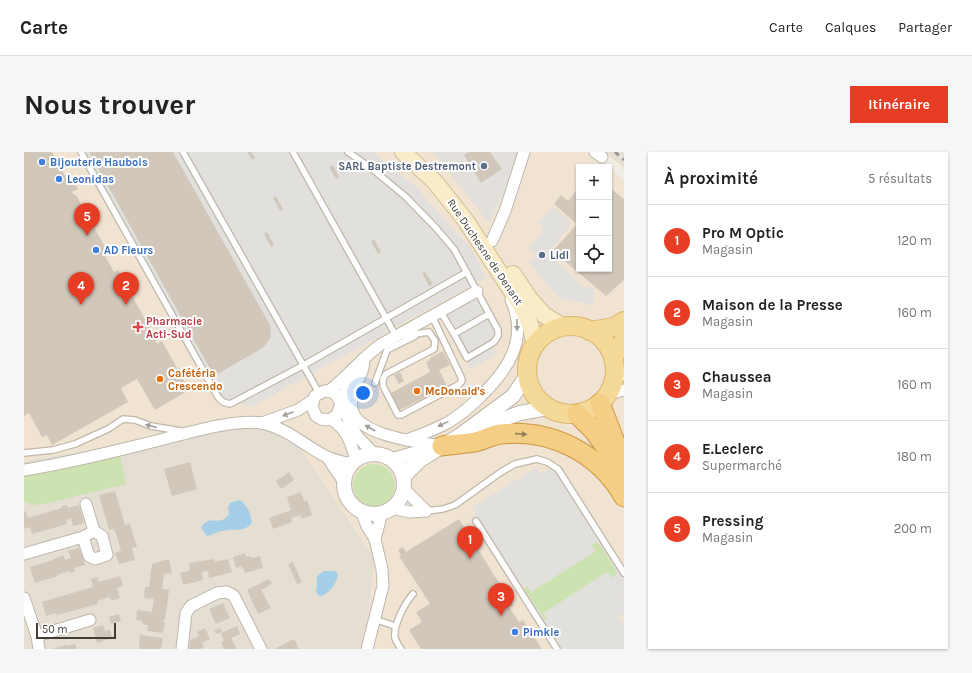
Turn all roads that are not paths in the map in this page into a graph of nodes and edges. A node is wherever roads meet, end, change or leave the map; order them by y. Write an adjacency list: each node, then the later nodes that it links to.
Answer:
1 (81, 152): 24 (lane)
2 (183, 152): 24 (lane)
3 (293, 152): 14 (lane)
4 (348, 152): 10 (lane)
5 (403, 152): 9 (main road, Rue Duchesne de Denant)
6 (417, 152): 8 (main road, Rue Duchesne de Denant)
7 (524, 152): 8 (street)
8 (492, 241): 16 (main road, Rue Duchesne de Denant)
9 (493, 263): 22 (main road, Rue Duchesne de Denant); 38 (street, one-way to 38)
10 (467, 272): 11 (lane); 14 (lane)
11 (477, 291): 12 (street); 13 (lane)
12 (436, 314): 18 (lane); 19 (lane); 20 (street)
13 (489, 314): 19 (lane); 19 (lane)
14 (386, 317): 20 (lane); 24 (lane)
15 (624, 322): 17 (main road)
16 (564, 327): 17 (main road); 22 (main road)
17 (590, 331): 25 (main road)
18 (419, 334): 20 (lane); 28 (lane)
19 (454, 334)
20 (396, 336): 23 (street)
21 (624, 340): 25 (main road)
22 (535, 344): 27 (main road)
23 (363, 359): 26 (street); 38 (street, one-way to 23)
24 (304, 365): 29 (lane)
25 (617, 367): 30 (main road)
26 (351, 372): 29 (street); 31 (street)
27 (527, 375): 32 (main road); 37 (street)
28 (374, 383)
29 (320, 395): 31 (street); 34 (street); 35 (street, one-way to 35)
30 (611, 396): 33 (main road); 44 (highway)
31 (340, 405): 34 (street); 41 (street)
32 (548, 408): 33 (main road); 37 (street)
33 (577, 414): 49 (highway)
34 (331, 419): 45 (street)
35 (262, 423): 36 (street); 42 (street)
36 (189, 432): 40 (lane, one-way to 40); 46 (street)
37 (459, 436): 39 (street)
38 (407, 440): 39 (street)
39 (442, 446): 43 (street); 48 (street); 50 (highway, one-way to 50)
40 (24, 453)
41 (374, 454): 43 (street); 45 (street)
42 (327, 457): 45 (street); 47 (street)
43 (393, 460): 48 (street)
44 (624, 461)
45 (353, 462): 47 (street)
46 (24, 470)
47 (344, 482): 52 (street)
48 (403, 482): 53 (street); 54 (street)
49 (624, 482)
50 (624, 497)
51 (86, 504): 56 (street)
52 (361, 510): 53 (street); 58 (street)
53 (386, 510): 54 (street); 58 (street)
54 (426, 511): 60 (lane)
55 (476, 521): 72 (lane)
56 (94, 531): 57 (street); 57 (street)
57 (83, 537): 59 (street)
58 (375, 539): 63 (street)
59 (24, 554)
60 (624, 573)
61 (414, 594): 65 (lane)
62 (24, 598): 66 (street)
63 (374, 619): 65 (lane); 70 (street)
64 (90, 620): 66 (street)
65 (395, 626): 71 (lane)
66 (37, 636): 67 (street)
67 (39, 649)
68 (182, 649): 69 (street)
69 (261, 649)
70 (367, 649)
71 (401, 649)
72 (557, 649)

